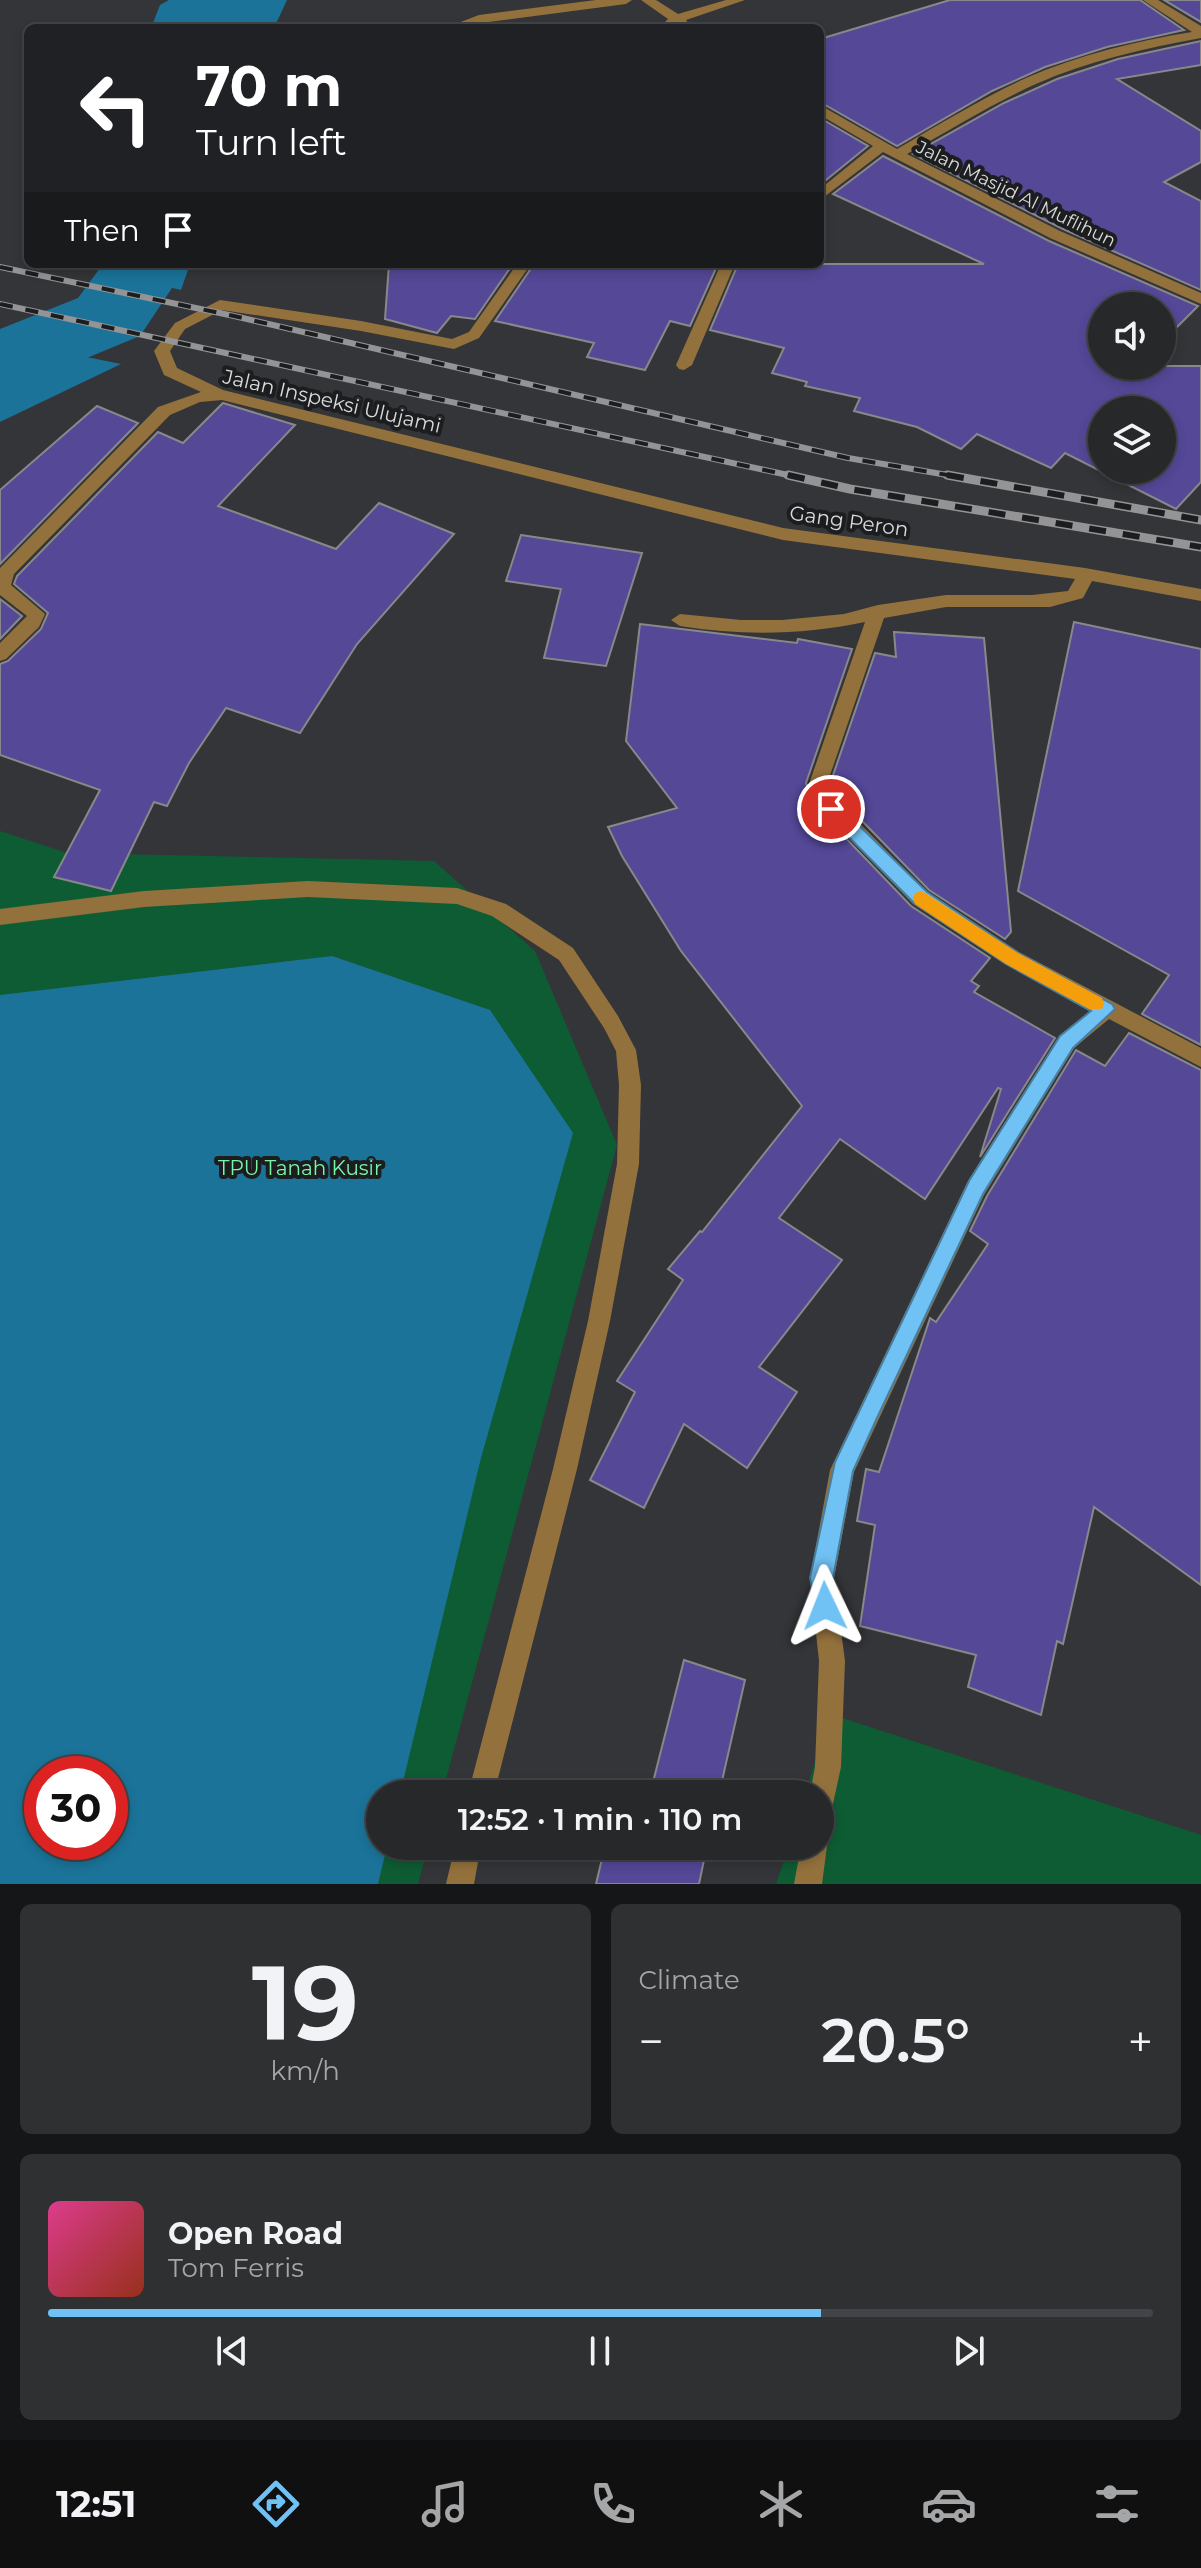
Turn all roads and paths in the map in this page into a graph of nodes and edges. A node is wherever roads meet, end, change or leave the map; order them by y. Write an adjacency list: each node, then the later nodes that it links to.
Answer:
1 (626, 0): 5 (street)
2 (647, 0): 6 (street)
3 (739, 0): 6 (street)
4 (1149, 0): 7 (street)
5 (463, 24)
6 (670, 24)
7 (1201, 33): 10 (street)
8 (824, 111): 9 (street, Jalan Masjid Al Muflihun)
9 (881, 147): 10 (street, Jalan Masjid Al Muflihun); 11 (street)
10 (896, 155): 14 (street, Jalan Masjid Al Muflihun)
11 (824, 193)
12 (521, 268): 16 (street)
13 (726, 268): 15 (street)
14 (1201, 299)
15 (684, 365)
16 (222, 395): 17 (street, Jalan Inspeksi Ulujami); 22 (street, Jalan Inspeksi Ulujami)
17 (496, 461): 18 (street, Gang Peron)
18 (1085, 574): 19 (street, Gang Peron); 20 (street)
19 (1201, 595)
20 (878, 611): 21 (street); 24 (street)
21 (680, 620)
22 (0, 654)
23 (0, 917): 26 (street)
24 (1106, 1009): 25 (street); 27 (street)
25 (1201, 1058)
26 (485, 1780)
27 (826, 1780)
28 (465, 1860): 30 (street)
29 (812, 1860): 31 (street)
30 (460, 1884)
31 (808, 1884)

